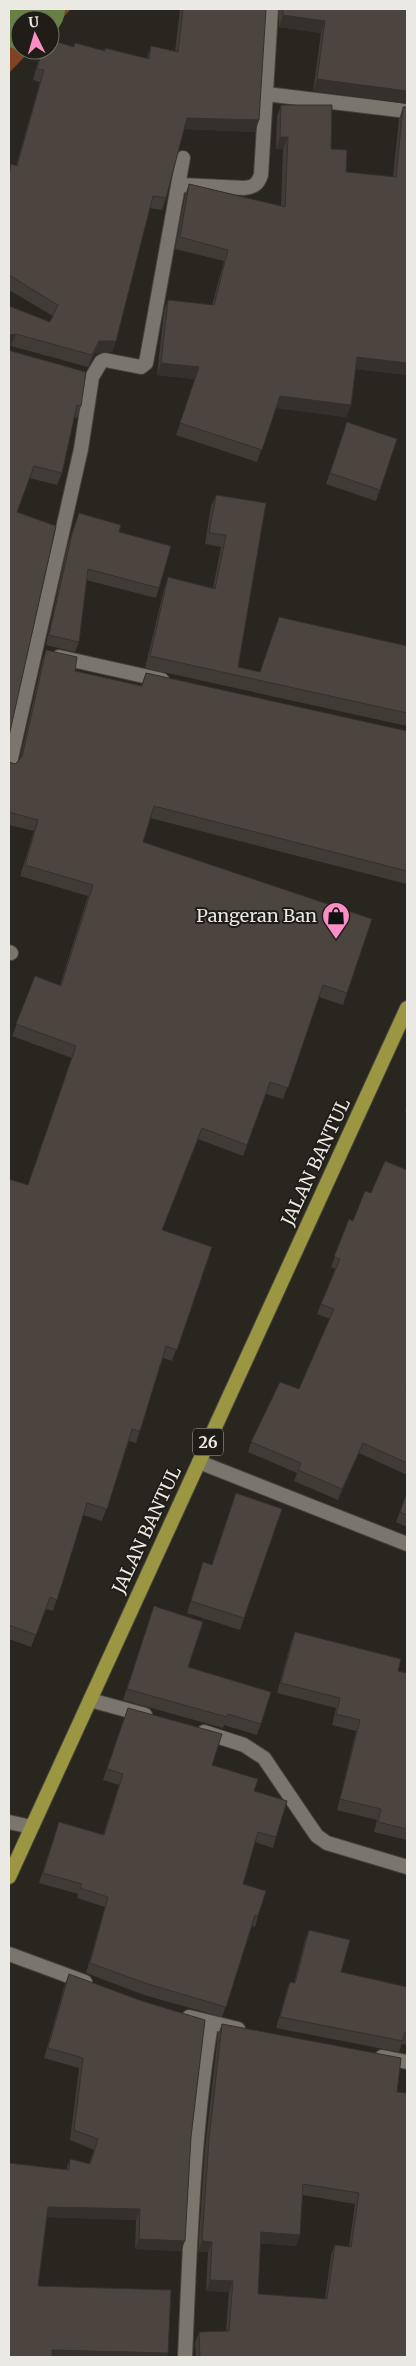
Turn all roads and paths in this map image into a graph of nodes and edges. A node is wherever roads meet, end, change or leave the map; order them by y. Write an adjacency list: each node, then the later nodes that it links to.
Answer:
1 (271, 9): 2 (street)
2 (266, 94): 3 (street); 5 (street)
3 (407, 111)
4 (183, 158): 5 (street)
5 (179, 185): 6 (street)
6 (36, 652): 7 (street); 8 (street)
7 (179, 684)
8 (9, 767)
9 (407, 1008): 10 (main road, JALAN BANTUL / 26)
10 (200, 1462): 11 (street); 12 (main road, JALAN BANTUL / 26)
11 (407, 1544)
12 (90, 1700): 13 (street); 16 (main road, JALAN BANTUL / 26)
13 (155, 1718)
14 (193, 1729): 17 (street)
15 (9, 1822): 16 (street)
16 (32, 1827): 18 (main road, JALAN BANTUL / 26)
17 (407, 1867)
18 (9, 1877)
19 (9, 1954): 20 (street)
20 (97, 1986)
21 (176, 2013): 22 (street)
22 (212, 2024): 23 (street); 26 (street)
23 (251, 2032)
24 (368, 2054): 25 (street)
25 (407, 2062)
26 (185, 2357)

